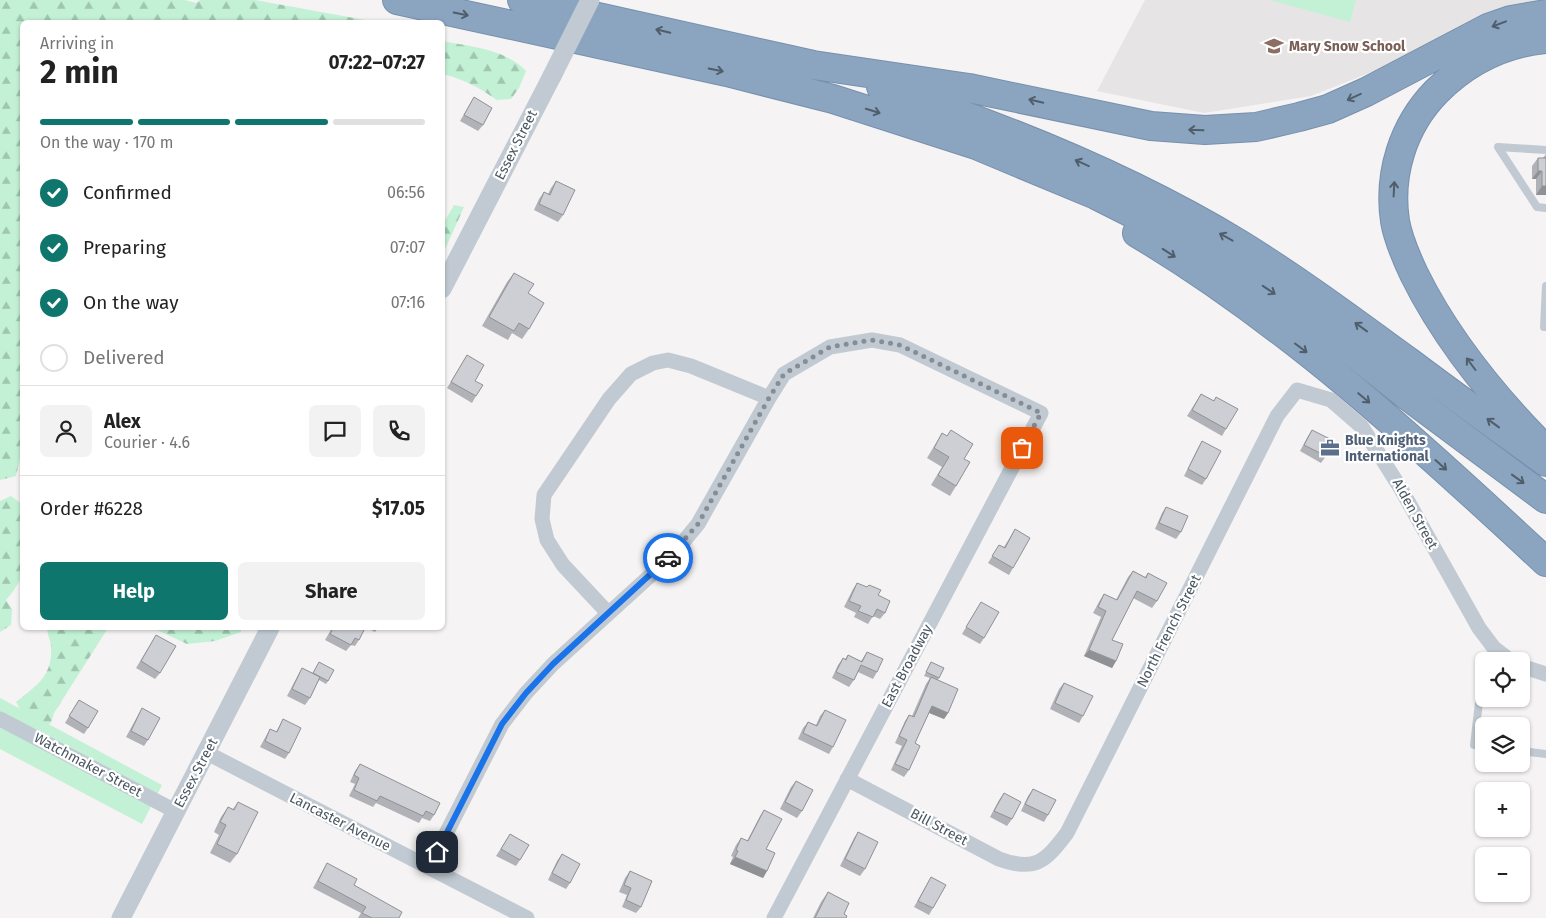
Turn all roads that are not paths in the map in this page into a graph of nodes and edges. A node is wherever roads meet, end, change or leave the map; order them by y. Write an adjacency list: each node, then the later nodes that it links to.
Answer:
1 (397, 0): 8 (highway, one-way to 8)
2 (522, 0): 6 (highway, one-way to 2)
3 (590, 0): 10 (street, Essex Street, bridge)
4 (1546, 14): 6 (highway, one-way to 6)
5 (1546, 39): 15 (highway, one-way to 5)
6 (813, 65): 16 (highway, one-way to 6)
7 (1546, 150): 9 (lane)
8 (1072, 185): 17 (highway, one-way to 17); 18 (highway, one-way to 18)
9 (1546, 208)
10 (445, 283)
11 (1546, 286): 12 (lane)
12 (1546, 327)
13 (1297, 390): 21 (street, Alden Street); 30 (street, North French Street)
14 (769, 398): 19 (street); 19 (street); 28 (street, East Broadway)
15 (1546, 456)
16 (1546, 462)
17 (1546, 499)
18 (1546, 562)
19 (608, 613): 31 (street)
20 (269, 630): 26 (street, Essex Street)
21 (1498, 652)
22 (1530, 669): 23 (street)
23 (1543, 673)
24 (0, 718): 29 (street, Watchmaker Street)
25 (1530, 752): 27 (lane)
26 (207, 753): 29 (street, Essex Street); 31 (street, Lancaster Avenue)
27 (1546, 754)
28 (847, 779): 30 (street, Bill Street); 34 (street, East Broadway)
29 (175, 811): 32 (street, Essex Street)
30 (1034, 864)
31 (429, 867): 33 (street, Lancaster Avenue)
32 (121, 918)
33 (527, 918)
34 (774, 918)

